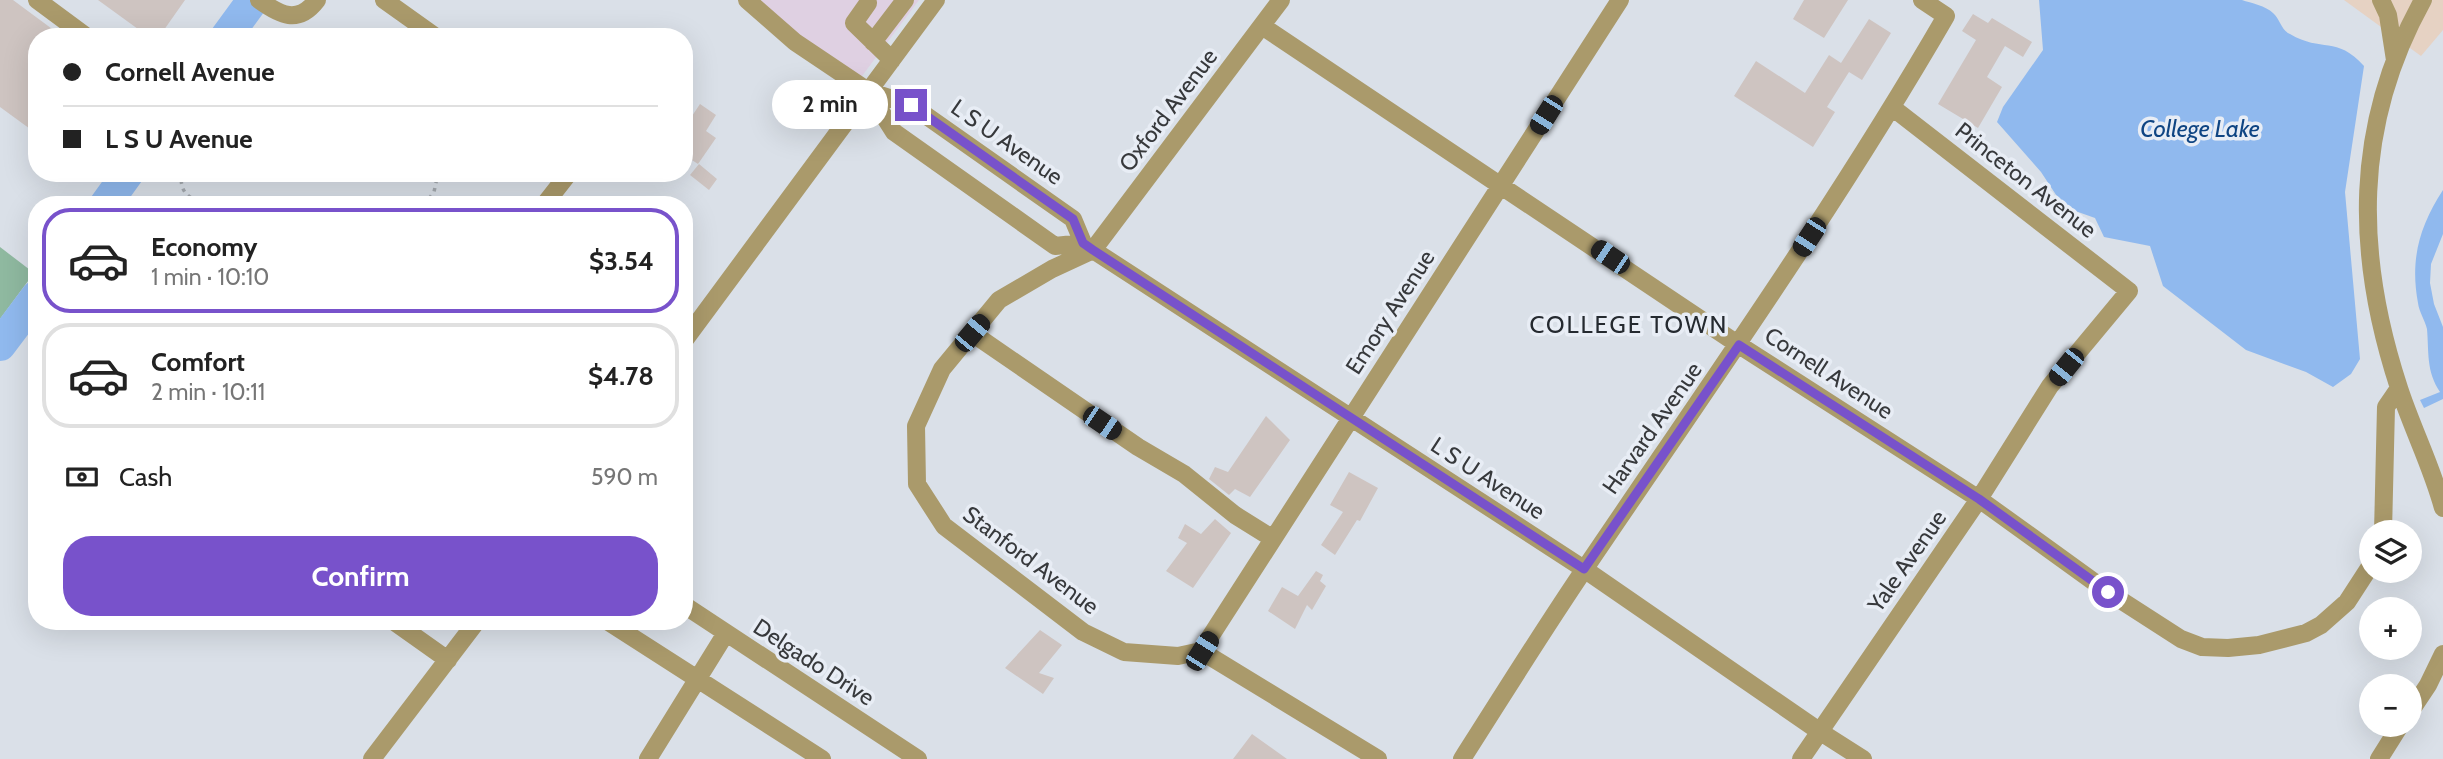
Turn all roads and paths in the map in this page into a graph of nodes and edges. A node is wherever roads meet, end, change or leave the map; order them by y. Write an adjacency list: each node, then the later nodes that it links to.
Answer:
1 (37, 0): 15 (street)
2 (259, 0): 3 (street)
3 (317, 0)
4 (384, 0): 16 (street)
5 (747, 0): 20 (street)
6 (905, 0): 17 (street)
7 (936, 0): 18 (street)
8 (1281, 0): 14 (street, Oxford Avenue)
9 (1620, 0): 23 (street, Emory Avenue)
10 (1922, 0): 21 (street, Harvard Avenue)
11 (2381, 0): 19 (street)
12 (2424, 0): 19 (street)
13 (868, 3): 17 (street)
14 (1262, 26): 23 (street, Cornell Avenue); 25 (street, Oxford Avenue)
15 (74, 28)
16 (423, 28)
17 (873, 42): 18 (street)
18 (891, 60): 20 (street)
19 (2395, 60): 30 (street)
20 (868, 92): 25 (street, L S U Avenue); 25 (street); 27 (street)
21 (1893, 108): 26 (street, Princeton Avenue); 29 (street, Harvard Avenue)
22 (562, 182): 24 (street)
23 (1502, 184): 29 (street, Cornell Avenue); 31 (street, Emory Avenue)
24 (551, 196)
25 (1088, 246): 28 (street, Stanford Avenue); 31 (street, L S U Avenue)
26 (2129, 291): 32 (street, Yale Avenue)
27 (693, 329)
28 (972, 333): 35 (street); 43 (street, Stanford Avenue)
29 (1739, 345): 32 (street, Cornell Avenue); 36 (street, Harvard Avenue)
30 (2399, 388): 33 (street); 34 (street)
31 (1352, 417): 35 (street, Emory Avenue); 36 (street, L S U Avenue)
32 (1979, 499): 37 (street, Cornell Avenue); 48 (street, Yale Avenue)
33 (2443, 508)
34 (2383, 520)
35 (1272, 538): 43 (street, Emory Avenue)
36 (1584, 569): 48 (street, L S U Avenue); 55 (street, Harvard Avenue)
37 (2359, 583)
38 (693, 611): 42 (street, Delgado Drive)
39 (406, 630): 45 (street)
40 (470, 630): 45 (street)
41 (621, 630): 46 (street)
42 (726, 633): 46 (street); 53 (street, Delgado Drive)
43 (1202, 651): 54 (street)
44 (2443, 654): 47 (street)
45 (448, 660): 50 (street)
46 (698, 678): 51 (street); 52 (street)
47 (2422, 694)
48 (1819, 732): 56 (street, Yale Avenue); 57 (street, L S U Avenue)
49 (2393, 737): 58 (street)
50 (372, 759)
51 (648, 759)
52 (822, 759)
53 (918, 759)
54 (1378, 759)
55 (1462, 759)
56 (1801, 759)
57 (1863, 759)
58 (2379, 759)

